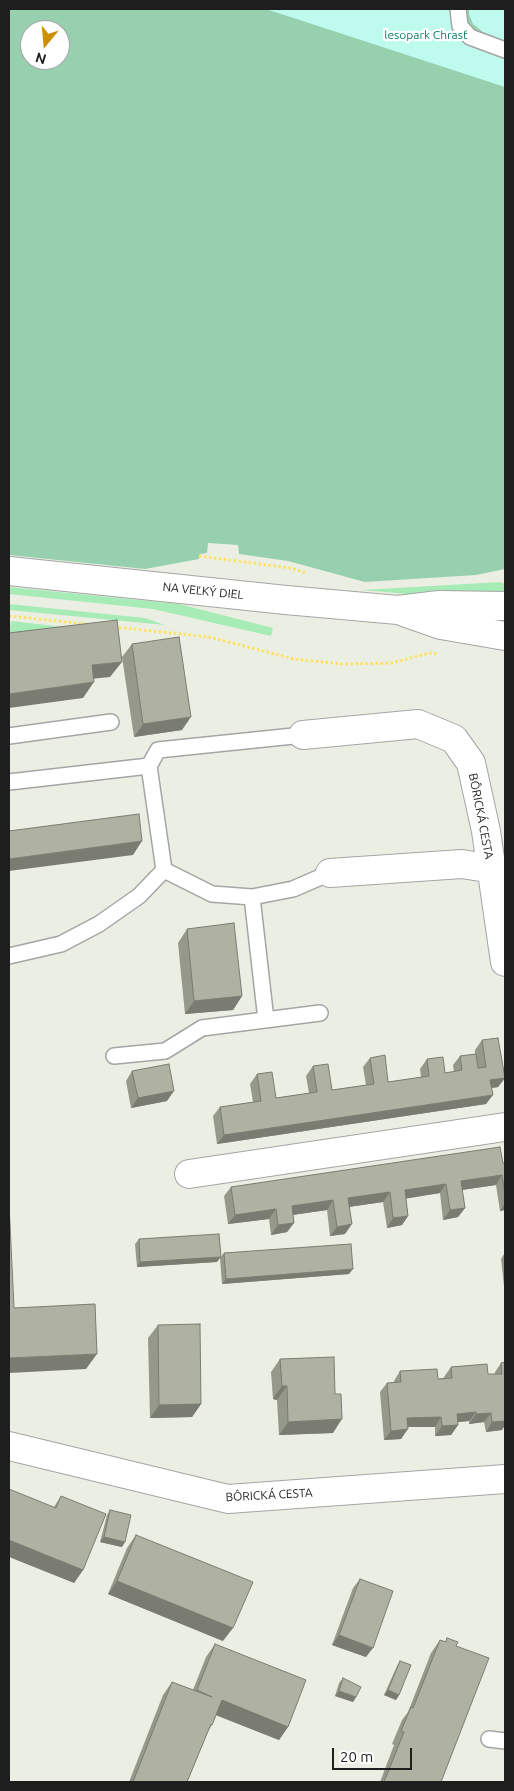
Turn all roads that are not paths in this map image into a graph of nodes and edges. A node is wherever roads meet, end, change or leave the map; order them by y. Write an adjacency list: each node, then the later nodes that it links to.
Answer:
1 (458, 9): 2 (lane)
2 (505, 50)
3 (9, 571): 5 (street, NA VEĽKÝ DIEL)
4 (505, 606): 5 (street, NA VEĽKÝ DIEL)
5 (398, 610): 6 (street, NA VEĽKÝ DIEL)
6 (505, 636)
7 (111, 722): 9 (lane)
8 (303, 735): 10 (lane); 13 (street, BÔRICKÁ CESTA)
9 (9, 736)
10 (149, 766): 11 (lane); 12 (lane)
11 (9, 782)
12 (164, 870): 15 (lane); 16 (lane)
13 (498, 870): 14 (street); 17 (street, BÔRICKÁ CESTA)
14 (330, 873): 15 (lane)
15 (252, 897): 19 (lane)
16 (9, 956)
17 (505, 962)
18 (320, 1013): 19 (lane)
19 (266, 1020): 20 (lane)
20 (114, 1056)
21 (505, 1127): 22 (street)
22 (189, 1174)
23 (9, 1446): 24 (street, BÔRICKÁ CESTA)
24 (505, 1480)
25 (489, 1740): 26 (lane)
26 (505, 1742)

